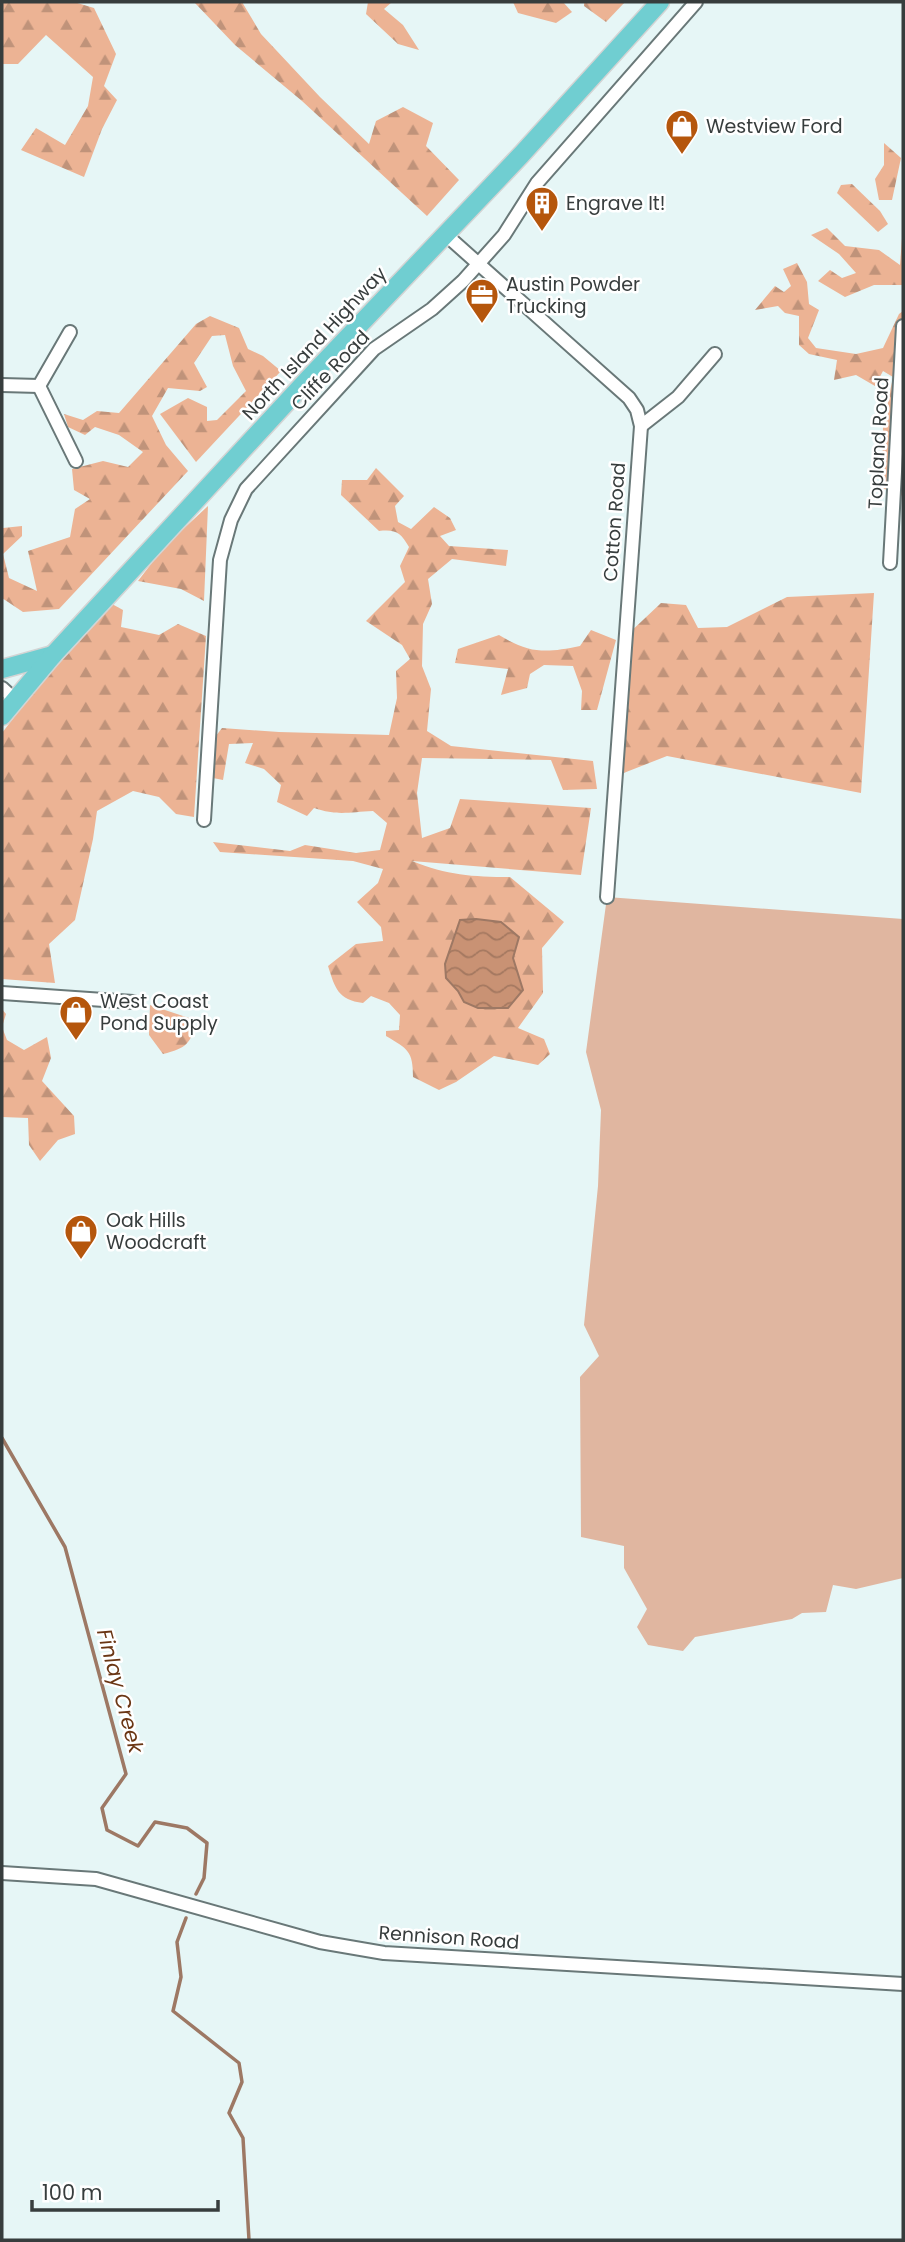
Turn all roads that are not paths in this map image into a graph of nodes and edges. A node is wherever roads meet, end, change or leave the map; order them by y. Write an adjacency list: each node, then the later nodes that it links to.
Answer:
1 (660, 2): 3 (main road, North Island Highway)
2 (696, 2): 4 (street, Cliffe Road)
3 (445, 234): 4 (street); 13 (main road, North Island Highway)
4 (478, 264): 10 (street); 17 (street, Cliffe Road)
5 (903, 326): 12 (street, Topland Road)
6 (70, 332): 9 (street)
7 (715, 354): 10 (street)
8 (2, 385): 9 (street)
9 (39, 386): 11 (street)
10 (641, 426): 18 (street, Cotton Road)
11 (76, 461)
12 (890, 563)
13 (53, 655): 14 (main road); 15 (main road, North Island Highway)
14 (2, 668)
15 (8, 694): 16 (main road, North Island Highway)
16 (2, 716)
17 (204, 820)
18 (607, 897)
19 (2, 993): 20 (street)
20 (133, 1002)
21 (2, 1873): 22 (street, Rennison Road)
22 (903, 1984)

